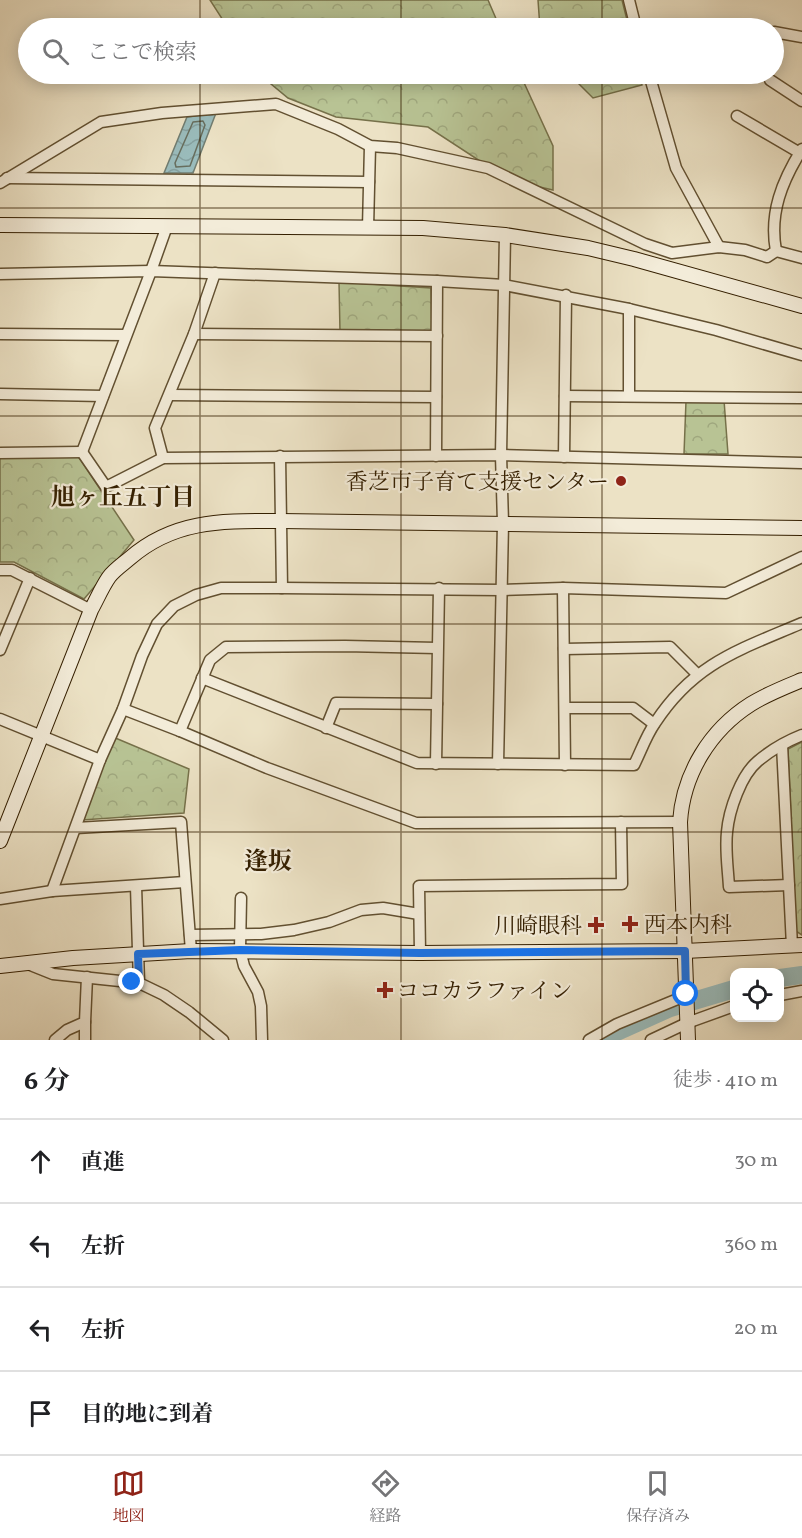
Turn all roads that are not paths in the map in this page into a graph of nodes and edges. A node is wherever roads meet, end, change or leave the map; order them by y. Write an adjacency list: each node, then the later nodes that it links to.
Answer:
1 (629, 0): 2 (street)
2 (634, 18)
3 (784, 34): 4 (street)
4 (802, 37)
5 (652, 84): 17 (street)
6 (776, 84): 7 (street)
7 (802, 101)
8 (737, 116): 10 (street)
9 (370, 146): 11 (street); 12 (street); 17 (street)
10 (801, 151): 18 (street)
11 (3, 180): 12 (street)
12 (369, 182): 15 (street)
13 (0, 225): 14 (street)
14 (167, 226): 15 (street); 20 (street)
15 (368, 228): 16 (street)
16 (505, 235): 24 (street); 26 (street)
17 (719, 247): 18 (street)
18 (776, 251): 19 (street)
19 (802, 258)
20 (151, 271): 21 (street); 22 (street); 30 (street)
21 (215, 273): 23 (street); 29 (street)
22 (0, 274)
23 (437, 281): 24 (street); 31 (street)
24 (504, 285): 25 (street); 42 (street)
25 (566, 296): 27 (street); 36 (street)
26 (802, 306)
27 (629, 309): 32 (street); 37 (street)
28 (0, 334): 30 (street)
29 (194, 334): 31 (street); 34 (street)
30 (126, 335): 35 (street)
31 (437, 336): 38 (street)
32 (802, 355)
33 (0, 394): 35 (street)
34 (170, 395): 38 (street); 46 (street)
35 (103, 396): 40 (street)
36 (565, 396): 37 (street); 45 (street)
37 (629, 396): 39 (street)
38 (436, 397): 44 (street)
39 (802, 398)
40 (82, 452): 41 (street); 46 (street)
41 (0, 453)
42 (501, 455): 44 (street); 45 (street); 49 (street)
43 (280, 456): 44 (street); 46 (street); 48 (street)
44 (436, 456)
45 (564, 457): 47 (street)
46 (163, 458)
47 (802, 463)
48 (280, 521): 49 (street); 54 (street); 58 (street)
49 (503, 524): 50 (street); 57 (street)
50 (802, 528)
51 (802, 558): 56 (street)
52 (0, 570): 53 (street)
53 (30, 578): 58 (street); 60 (street)
54 (282, 588): 55 (street); 68 (street)
55 (439, 588): 57 (street); 61 (street)
56 (563, 588): 57 (street); 62 (street)
57 (502, 590): 78 (street)
58 (91, 610): 74 (street)
59 (802, 623): 63 (street)
60 (1, 646)
61 (437, 648): 64 (street); 66 (street)
62 (564, 649): 63 (street); 67 (street)
63 (697, 674): 70 (street)
64 (202, 678): 71 (street); 72 (street)
65 (802, 680): 81 (street)
66 (437, 704): 71 (street); 77 (street)
67 (565, 708): 70 (street); 79 (street)
68 (123, 709): 72 (street); 76 (street)
69 (0, 719): 74 (street)
70 (654, 724): 79 (street)
71 (326, 728): 77 (street)
72 (180, 731): 80 (street)
73 (802, 735): 75 (street)
74 (42, 736): 76 (street); 83 (street)
75 (782, 745): 86 (street); 86 (street)
76 (100, 760): 82 (street)
77 (436, 764): 78 (street)
78 (498, 764): 79 (street)
79 (565, 765)
80 (621, 822): 81 (street); 90 (street)
81 (680, 822): 96 (street)
82 (76, 828): 84 (street); 87 (street)
83 (0, 841)
84 (185, 882): 85 (street); 92 (street)
85 (136, 885): 87 (street); 98 (street)
86 (789, 885): 93 (street)
87 (52, 891): 88 (street)
88 (0, 898)
89 (241, 898): 91 (street)
90 (420, 914): 91 (street); 97 (street)
91 (240, 934): 92 (street); 94 (street)
92 (189, 936): 95 (street)
93 (797, 945): 96 (street)
94 (240, 950): 95 (street); 97 (street); 112 (street)
95 (191, 951): 98 (street)
96 (685, 951): 97 (street); 105 (street)
97 (420, 953)
98 (138, 954): 99 (street); 102 (street)
99 (27, 963): 100 (street); 101 (street)
100 (0, 966)
101 (87, 977): 102 (street); 107 (street)
102 (139, 983): 109 (street)
103 (802, 991): 104 (street)
104 (784, 994)
105 (685, 995): 108 (street); 113 (street)
106 (730, 1008): 108 (street)
107 (85, 1022): 110 (street); 111 (street)
108 (687, 1023): 114 (street); 115 (street)
109 (217, 1038)
110 (56, 1040)
111 (85, 1040)
112 (262, 1040)
113 (589, 1040)
114 (651, 1040)
115 (688, 1040)

